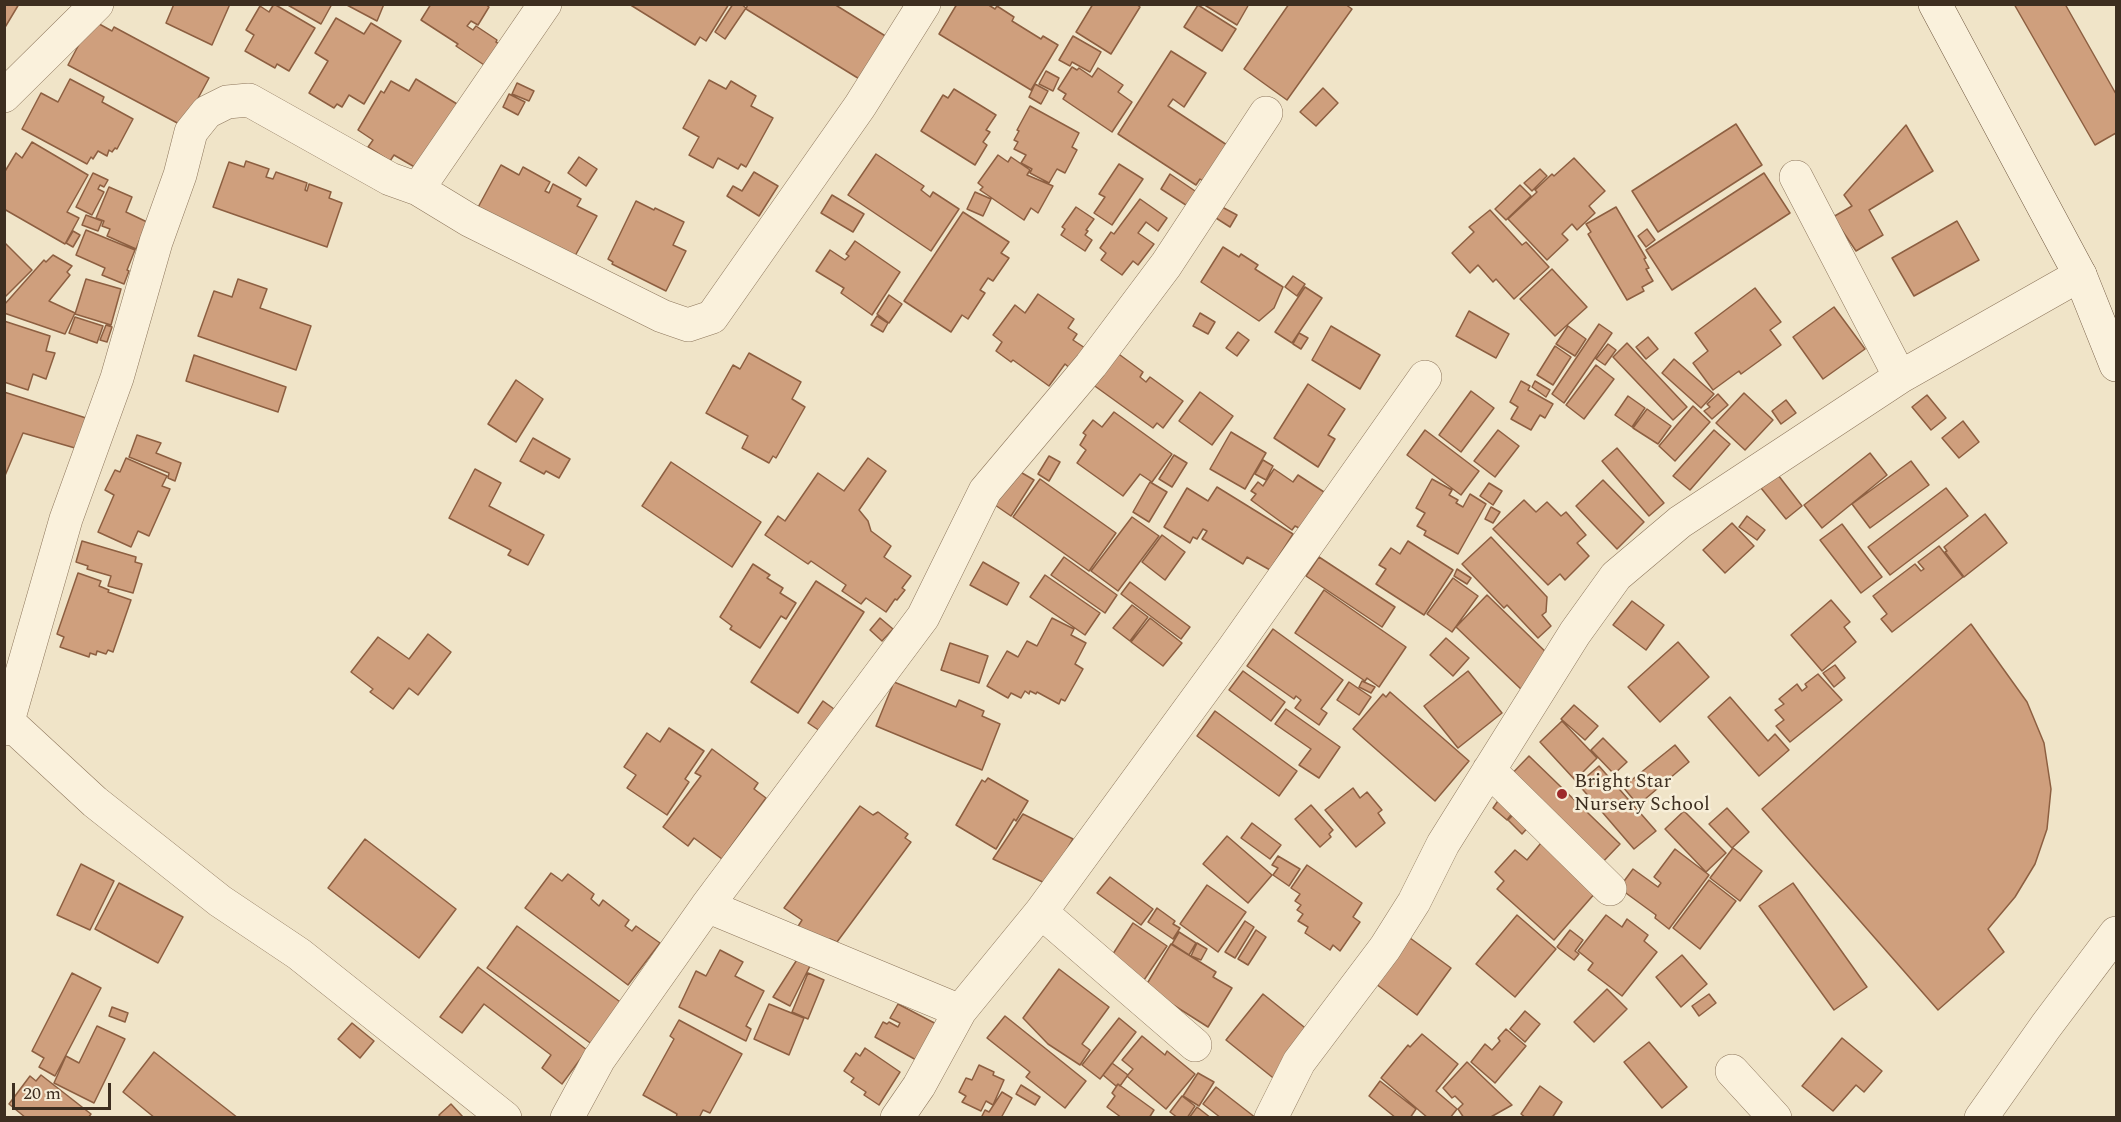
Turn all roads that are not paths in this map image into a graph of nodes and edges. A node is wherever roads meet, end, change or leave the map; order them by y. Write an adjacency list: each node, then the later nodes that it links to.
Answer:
1 (97, 4): 5 (street)
2 (545, 4): 8 (street)
3 (924, 4): 8 (street)
4 (1935, 4): 9 (street)
5 (4, 96)
6 (1266, 113): 16 (street)
7 (1796, 177): 12 (street)
8 (418, 189): 13 (street)
9 (2080, 275): 10 (street); 12 (street)
10 (2116, 365)
11 (1425, 377): 17 (street)
12 (1900, 377): 14 (street)
13 (6, 723): 22 (street)
14 (1489, 770): 15 (street); 25 (street)
15 (1610, 889)
16 (707, 906): 19 (street); 23 (street)
17 (1041, 912): 19 (street); 20 (street)
18 (2116, 933): 27 (street)
19 (960, 1011): 24 (street)
20 (1195, 1045)
21 (1732, 1071): 26 (street)
22 (505, 1118)
23 (567, 1118)
24 (897, 1118)
25 (1271, 1118)
26 (1775, 1118)
27 (1981, 1118)

